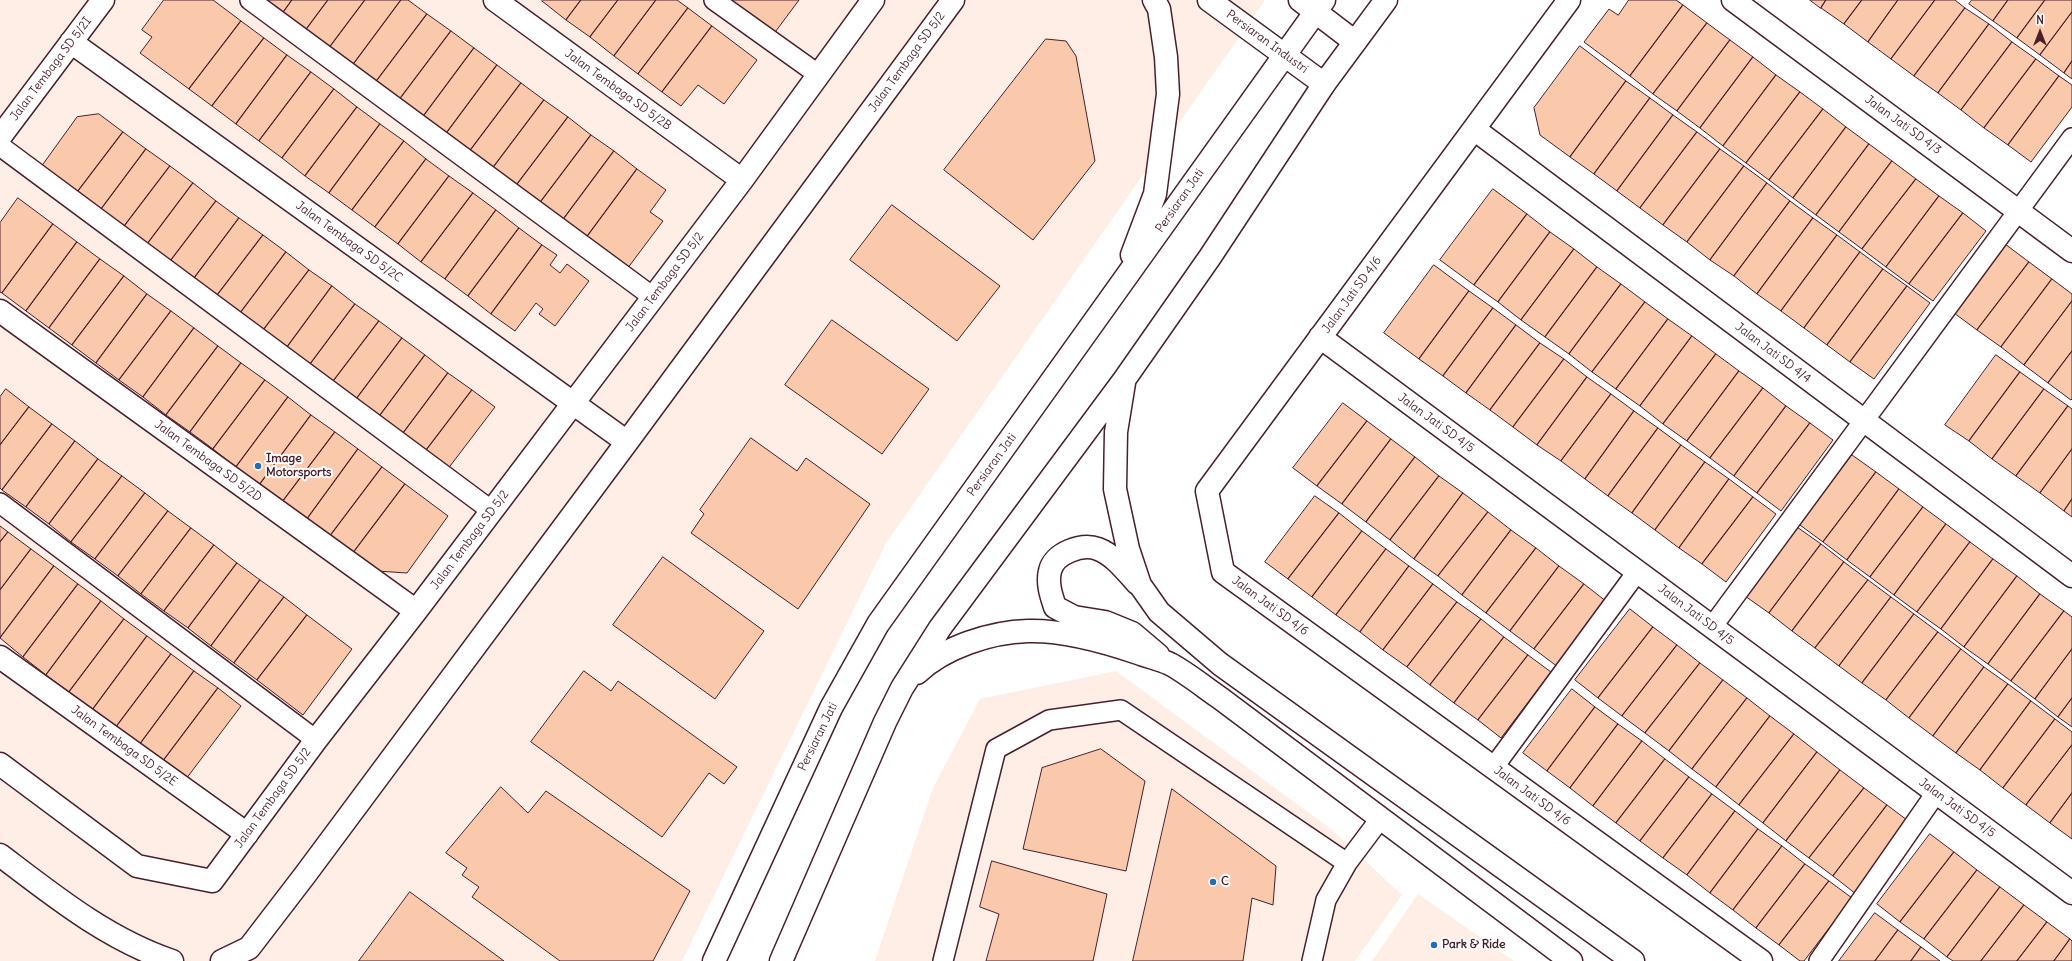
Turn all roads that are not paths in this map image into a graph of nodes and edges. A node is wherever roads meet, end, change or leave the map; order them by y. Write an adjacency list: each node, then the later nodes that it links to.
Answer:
1 (103, 0): 13 (street, Jalan Tembaga SD 5/2I)
2 (250, 0): 26 (lane)
3 (495, 0): 22 (street, Jalan Tembaga SD 5/2B)
4 (714, 0): 16 (lane)
5 (873, 0): 16 (street, Jalan Tembaga SD 5/2)
6 (953, 0): 32 (street, Jalan Tembaga SD 5/2)
7 (1154, 0): 25 (street)
8 (1210, 0): 15 (street, Persiaran Industri)
9 (1386, 0): 14 (street)
10 (1569, 0): 18 (street, Jalan Jati SD 4/6)
11 (1733, 0): 23 (street, Jalan Jati SD 4/3)
12 (1313, 4): 14 (street); 15 (street, Persiaran Jati)
13 (71, 42): 19 (street, Jalan Tembaga SD 5/2I); 30 (street, Jalan Tembaga SD 5/2C)
14 (1355, 42): 17 (street)
15 (1284, 54): 17 (street, Persiaran Industri); 25 (street, Persiaran Jati)
16 (818, 75): 22 (street, Jalan Tembaga SD 5/2)
17 (1324, 84): 29 (street)
18 (1474, 129): 28 (street, Jalan Jati SD 4/6); 31 (street, Jalan Jati SD 4/4)
19 (0, 137)
20 (2072, 138): 23 (lane)
21 (0, 146): 34 (lane)
22 (742, 180): 26 (street, Jalan Tembaga SD 5/2)
23 (2018, 211): 24 (street, Jalan Jati SD 4/3); 31 (lane)
24 (2072, 251)
25 (1121, 284): 54 (street, Persiaran Jati)
26 (653, 298): 30 (street, Jalan Tembaga SD 5/2)
27 (0, 311): 38 (street, Jalan Tembaga SD 5/2D)
28 (1320, 337): 35 (street, Jalan Jati SD 4/5); 45 (street, Jalan Jati SD 4/6)
29 (1124, 380): 37 (street); 42 (street)
30 (573, 403): 32 (street, Jalan Tembaga SD 5/2C); 34 (street, Jalan Tembaga SD 5/2)
31 (1865, 421): 36 (street, Jalan Jati SD 4/4); 39 (lane)
32 (627, 442): 53 (street, Jalan Tembaga SD 5/2)
33 (0, 503): 43 (lane)
34 (492, 511): 38 (street, Jalan Tembaga SD 5/2)
35 (1638, 572): 39 (street, Jalan Jati SD 4/5); 45 (lane)
36 (2072, 576)
37 (1140, 585): 41 (street); 59 (street)
38 (416, 611): 43 (street, Jalan Tembaga SD 5/2)
39 (1712, 627): 46 (street, Jalan Jati SD 4/5)
40 (0, 657): 48 (street, Jalan Tembaga SD 5/2E)
41 (1170, 664): 42 (street); 47 (street)
42 (902, 688): 55 (street)
43 (316, 740): 48 (street, Jalan Tembaga SD 5/2)
44 (0, 764): 48 (street, Jalan Tembaga SD 5/2)
45 (1493, 768): 60 (street, Jalan Jati SD 4/6)
46 (1936, 793): 51 (street, Jalan Jati SD 4/5); 61 (lane)
47 (1380, 819): 50 (lane); 58 (street)
48 (247, 834)
49 (0, 855): 52 (street)
50 (1347, 863): 56 (lane); 57 (lane)
51 (2072, 893)
52 (172, 961)
53 (222, 961)
54 (714, 961)
55 (781, 961)
56 (943, 961)
57 (1312, 961)
58 (1571, 961)
59 (1633, 961)
60 (1761, 961)
61 (1819, 961)

